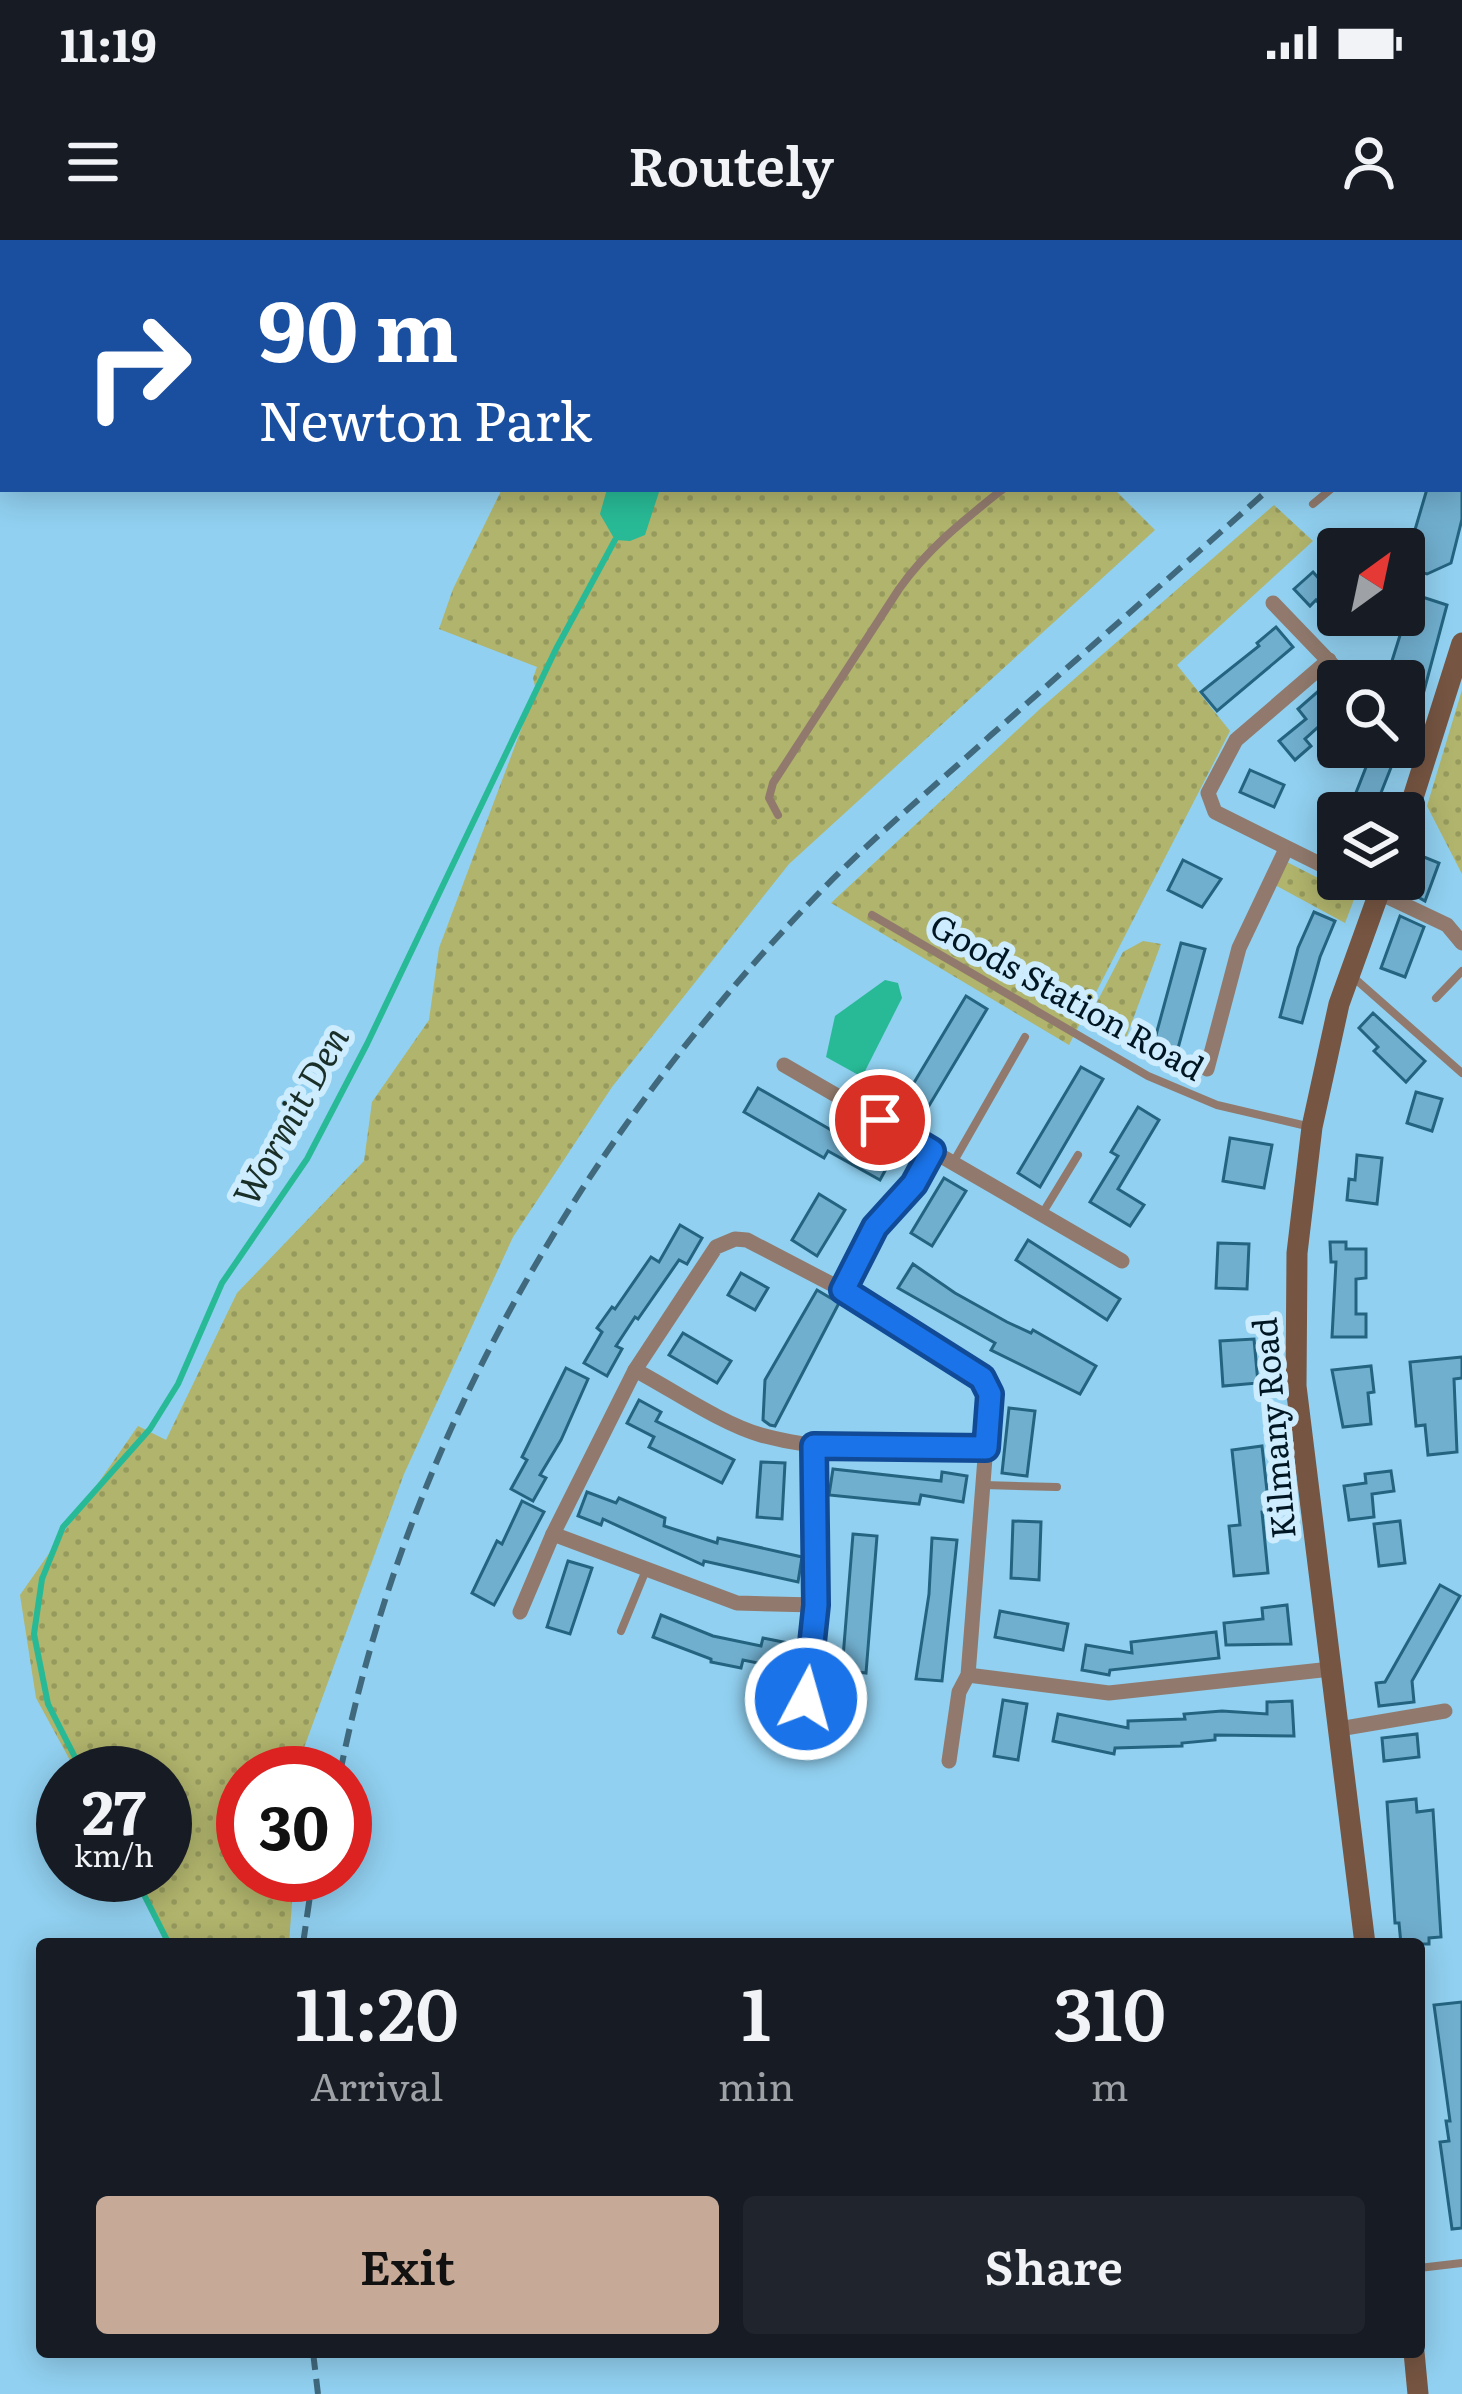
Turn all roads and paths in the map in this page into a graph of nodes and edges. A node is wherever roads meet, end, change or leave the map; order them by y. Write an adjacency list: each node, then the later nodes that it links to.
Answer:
1 (999, 492): 9 (lane)
2 (1327, 492): 3 (lane)
3 (1313, 504)
4 (1274, 603): 6 (street)
5 (1462, 644): 8 (main road)
6 (1329, 660)
7 (1317, 670): 10 (street)
8 (1415, 792)
9 (778, 815)
10 (1286, 849): 11 (street); 21 (street)
11 (1317, 863)
12 (1376, 900): 17 (main road, Kilmany Road)
13 (1390, 900): 15 (street)
14 (872, 915): 23 (lane, Goods Station Road)
15 (1462, 943)
16 (1462, 971): 18 (lane)
17 (1348, 972): 22 (lane); 23 (main road, Kilmany Road)
18 (1436, 998)
19 (1025, 1037): 26 (lane)
20 (784, 1064): 24 (street)
21 (1207, 1069)
22 (1462, 1073)
23 (1312, 1127): 40 (main road, Kilmany Road)
24 (932, 1151): 26 (street); 29 (street)
25 (1078, 1155): 27 (lane)
26 (953, 1163): 27 (street)
27 (1042, 1214): 28 (street)
28 (1122, 1261)
29 (843, 1290): 30 (street); 32 (street)
30 (635, 1370): 31 (street); 35 (street)
31 (814, 1446): 32 (street); 37 (street)
32 (986, 1448): 33 (street)
33 (983, 1485): 34 (lane); 41 (street)
34 (1057, 1487)
35 (553, 1534): 36 (street); 38 (street)
36 (646, 1569): 37 (street); 39 (lane)
37 (816, 1605): 42 (street)
38 (520, 1612)
39 (621, 1631)
40 (1331, 1669): 41 (street); 44 (main road, Kilmany Road)
41 (968, 1675): 45 (street)
42 (806, 1699)
43 (1445, 1712): 44 (street)
44 (1339, 1729): 46 (main road, Kilmany Road)
45 (949, 1761)
46 (1364, 1938)
47 (1462, 2263): 48 (lane)
48 (1425, 2267)
49 (1415, 2358): 50 (main road)
50 (1418, 2394)

